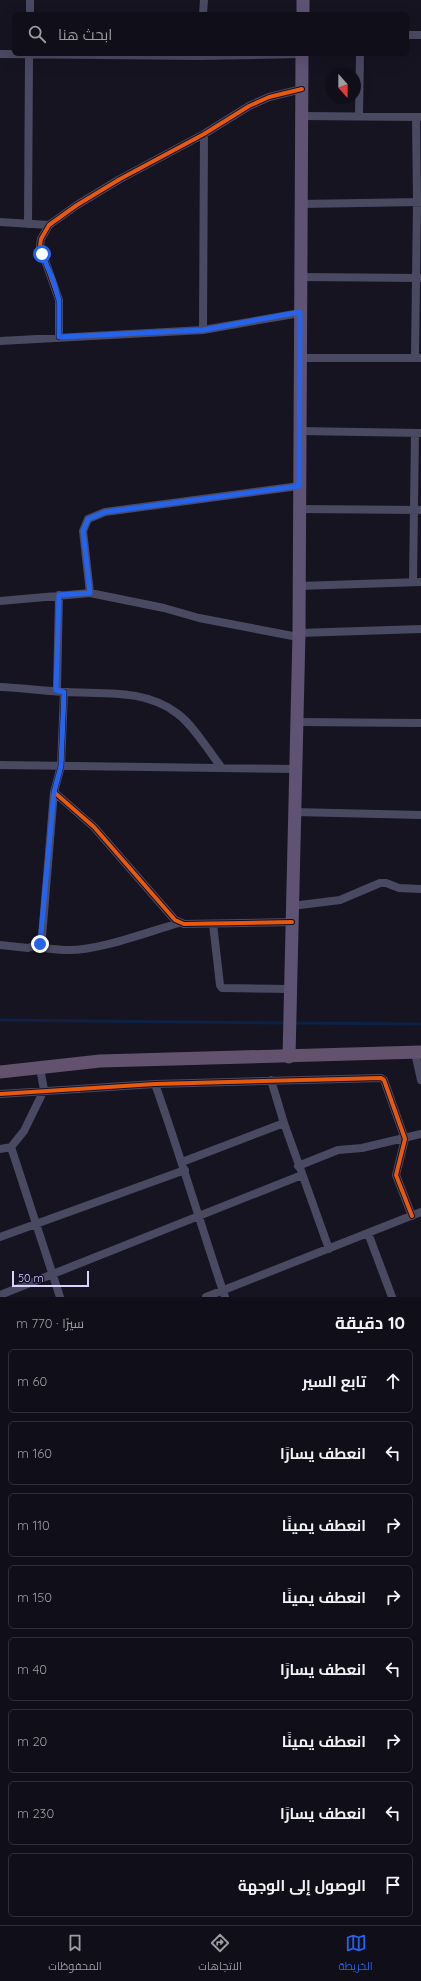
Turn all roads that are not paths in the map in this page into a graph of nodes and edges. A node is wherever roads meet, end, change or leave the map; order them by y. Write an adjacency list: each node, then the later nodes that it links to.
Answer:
1 (30, 0): 4 (street)
2 (204, 0): 5 (street)
3 (303, 0): 6 (main road)
4 (30, 10)
5 (203, 12)
6 (303, 12)
7 (409, 35): 8 (street)
8 (421, 35)
9 (0, 54): 10 (street)
10 (12, 54)
11 (29, 56): 22 (street)
12 (302, 56): 14 (main road)
13 (360, 56): 16 (street)
14 (302, 89): 15 (main road); 18 (street)
15 (301, 116): 16 (street); 20 (main road)
16 (359, 116): 17 (street)
17 (419, 117): 19 (street)
18 (204, 134): 23 (street); 27 (street)
19 (419, 202): 20 (street); 25 (street)
20 (301, 204): 24 (main road)
21 (0, 222): 22 (street)
22 (28, 224): 23 (street)
23 (49, 225): 28 (street)
24 (300, 277): 25 (street); 26 (main road)
25 (418, 278): 31 (street)
26 (300, 312): 27 (street); 30 (main road)
27 (203, 330): 28 (street)
28 (59, 337): 29 (street)
29 (0, 341)
30 (300, 358): 31 (street); 32 (main road)
31 (418, 358)
32 (299, 431): 33 (street); 34 (main road)
33 (418, 433): 36 (street)
34 (299, 486): 35 (main road); 39 (street)
35 (298, 509): 36 (street); 38 (main road)
36 (417, 510): 37 (street)
37 (417, 582): 38 (street)
38 (298, 586): 43 (main road)
39 (90, 593): 40 (street); 43 (street)
40 (59, 595): 41 (street); 45 (street)
41 (0, 601)
42 (421, 629): 43 (street)
43 (298, 635): 46 (main road)
44 (0, 687): 45 (street)
45 (60, 691): 49 (street); 50 (street)
46 (296, 722): 47 (street); 51 (main road)
47 (421, 723)
48 (0, 765): 49 (street)
49 (61, 766): 50 (street); 52 (street)
50 (222, 768): 51 (street)
51 (296, 769): 53 (main road)
52 (54, 792): 58 (street); 61 (street)
53 (294, 812): 54 (street); 56 (main road)
54 (421, 815)
55 (421, 889): 56 (street)
56 (292, 906): 57 (main road)
57 (292, 922): 59 (street); 62 (main road)
58 (179, 923): 59 (street); 61 (street)
59 (214, 924): 62 (street)
60 (0, 945): 61 (street)
61 (35, 947)
62 (292, 989): 64 (main road)
63 (418, 1053): 64 (highway); 68 (street)
64 (290, 1057): 65 (highway)
65 (40, 1068): 66 (highway); 70 (street)
66 (0, 1072)
67 (271, 1080): 69 (street); 72 (street); 74 (street)
68 (421, 1080)
69 (155, 1084): 70 (street); 77 (street)
70 (44, 1090): 71 (street); 75 (street)
71 (0, 1094)
72 (284, 1124): 77 (street); 78 (street)
73 (421, 1134): 74 (street)
74 (405, 1139): 78 (street); 82 (street)
75 (11, 1147): 76 (street); 84 (street)
76 (0, 1149)
77 (182, 1162): 79 (street)
78 (298, 1166): 80 (street)
79 (185, 1170): 83 (street); 84 (street)
80 (302, 1176): 83 (street); 87 (street)
81 (421, 1212): 82 (street)
82 (412, 1216): 85 (street)
83 (198, 1217): 88 (street); 89 (street)
84 (36, 1223): 86 (street); 88 (street)
85 (368, 1234): 87 (street); 93 (street)
86 (0, 1237)
87 (329, 1249): 89 (street)
88 (53, 1275): 90 (street); 91 (street)
89 (224, 1294): 92 (street)
90 (0, 1295)
91 (60, 1297)
92 (206, 1297)
93 (392, 1297)

